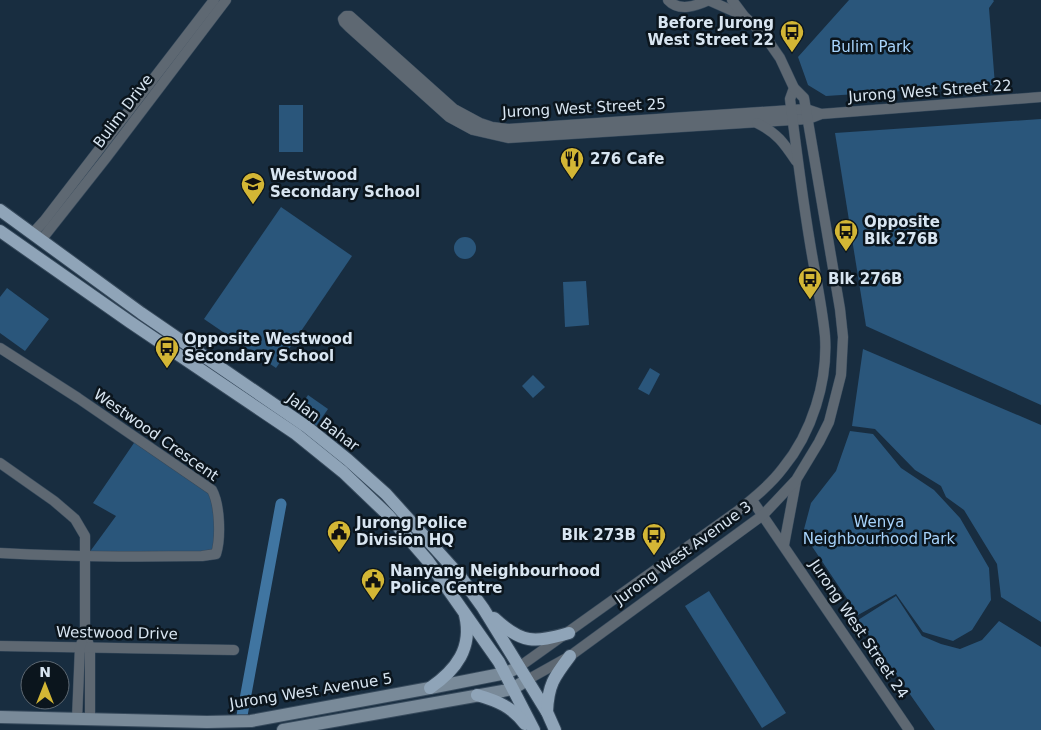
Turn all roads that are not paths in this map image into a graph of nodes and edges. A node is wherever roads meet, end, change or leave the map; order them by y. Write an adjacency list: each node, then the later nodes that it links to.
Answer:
1 (214, 0): 15 (street, Bulim Drive)
2 (226, 0): 15 (street, Bulim Drive)
3 (668, 0): 4 (street)
4 (709, 0): 6 (street)
5 (732, 0): 6 (street)
6 (744, 16): 7 (street, Jurong West Avenue 3)
7 (794, 88): 9 (street, Jurong West Avenue 3); 10 (street, Jurong West Avenue 3)
8 (1041, 97): 9 (street, Jurong West Street 22)
9 (807, 114): 10 (street, Jurong West Street 25); 18 (street, Jurong West Avenue 3)
10 (792, 115): 11 (street, Jurong West Street 25); 11 (street, Jurong West Street 25); 12 (street, Jurong West Avenue 3)
11 (754, 122): 12 (street)
12 (798, 164): 19 (street, Jurong West Avenue 3)
13 (0, 210): 15 (main road, Jalan Bahar)
14 (0, 231): 25 (main road, Jalan Bahar)
15 (37, 236): 24 (main road, Jalan Bahar)
16 (0, 348): 23 (street, Westwood Crescent)
17 (0, 463): 23 (street)
18 (796, 480): 20 (street, Jurong West Avenue 3); 21 (street)
19 (752, 500): 20 (street, Jurong West Street 24); 26 (street, Jurong West Avenue 3)
20 (763, 515): 21 (street, Jurong West Street 24); 30 (street, Jurong West Avenue 3)
21 (784, 545): 44 (street, Jurong West Street 24)
22 (0, 553): 23 (street, Westwood Crescent)
23 (86, 557): 28 (street)
24 (483, 608): 26 (main road); 31 (main road, Jalan Bahar)
25 (464, 610): 32 (main road, Jalan Bahar); 34 (main road)
26 (569, 632): 31 (street, Jurong West Avenue 3)
27 (0, 646): 28 (street, Westwood Drive)
28 (85, 648): 29 (street, Westwood Drive); 39 (street)
29 (234, 650)
30 (570, 656): 33 (street, Jurong West Avenue 3); 37 (main road)
31 (519, 667): 32 (street, Jurong West Avenue 3); 33 (main road, Jalan Bahar)
32 (506, 673): 34 (street, Jurong West Avenue 5); 35 (main road, Jalan Bahar)
33 (527, 680): 35 (street, Jurong West Avenue 3); 37 (main road, Jalan Bahar)
34 (430, 688): 39 (street, Jurong West Avenue 5)
35 (512, 688): 36 (street); 42 (main road, Jalan Bahar)
36 (477, 695): 40 (street); 41 (main road)
37 (547, 712): 43 (main road, Jalan Bahar)
38 (0, 717): 39 (street, Jurong West Avenue 5)
39 (83, 719)
40 (283, 730)
41 (530, 730)
42 (534, 730)
43 (555, 730)
44 (909, 730)

